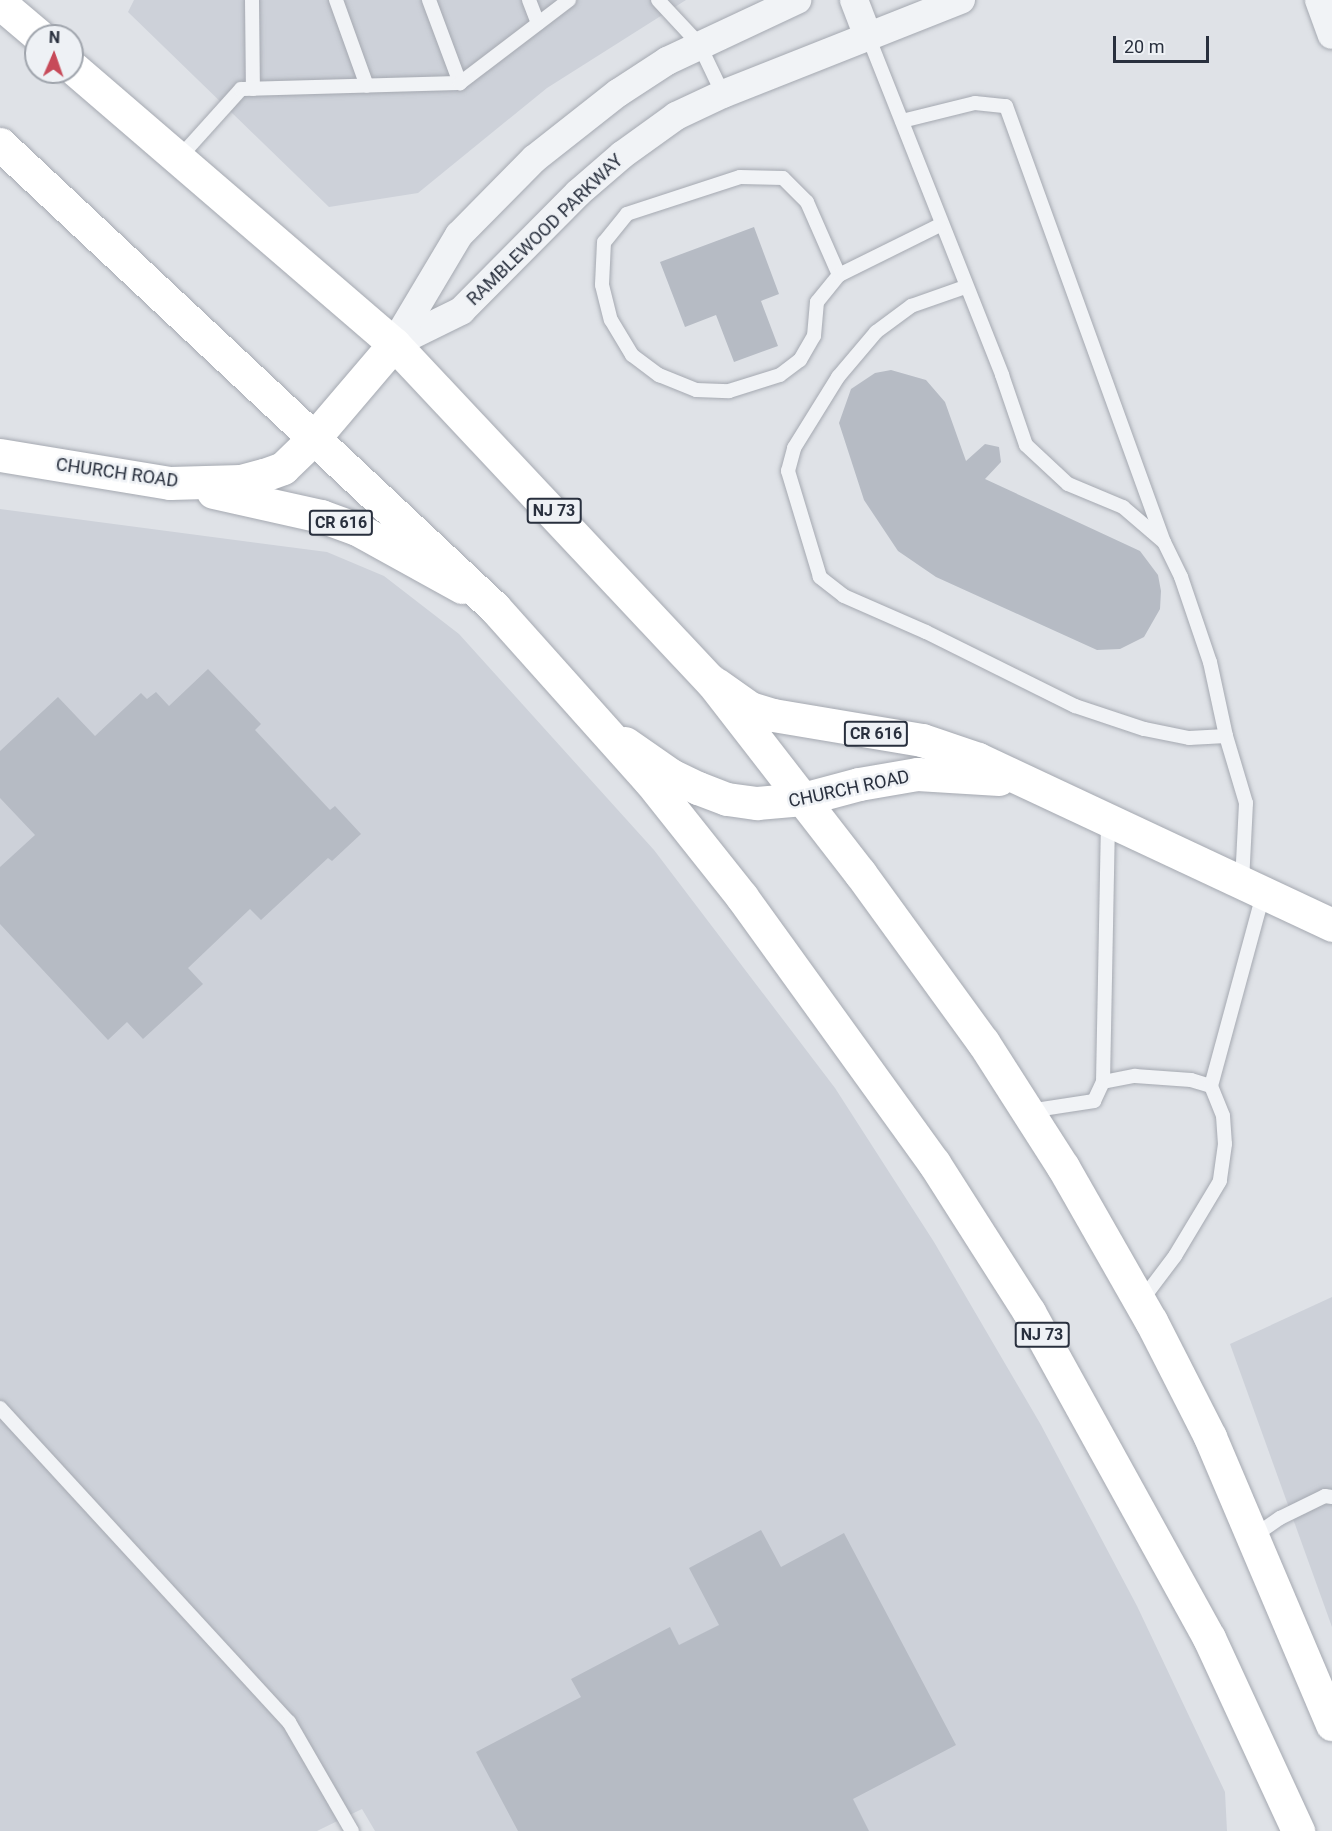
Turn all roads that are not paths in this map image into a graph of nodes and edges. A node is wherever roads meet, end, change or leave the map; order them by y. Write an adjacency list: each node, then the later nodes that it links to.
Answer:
1 (252, 0): 20 (lane)
2 (336, 0): 19 (lane)
3 (429, 0): 18 (lane)
4 (529, 0): 12 (lane)
5 (569, 0): 12 (lane)
6 (658, 0): 16 (lane)
7 (797, 0): 16 (street)
8 (854, 0): 15 (street)
9 (962, 0): 15 (street, RAMBLEWOOD PARKWAY)
10 (1319, 0): 14 (street)
11 (0, 3): 13 (main road)
12 (538, 23): 18 (lane)
13 (25, 24)
14 (1332, 35)
15 (868, 36): 21 (street, RAMBLEWOOD PARKWAY); 22 (lane)
16 (699, 44): 21 (lane); 28 (street)
17 (84, 77): 24 (main road, NJ 73)
18 (460, 83): 19 (lane)
19 (368, 86): 20 (lane)
20 (253, 89): 24 (lane)
21 (723, 94): 28 (street, RAMBLEWOOD PARKWAY)
22 (902, 121): 25 (lane); 32 (lane)
23 (0, 144): 29 (main road, NJ 73)
24 (178, 159): 28 (main road, NJ 73)
25 (940, 225): 26 (lane); 27 (lane)
26 (839, 275): 26 (lane)
27 (965, 287): 32 (lane); 36 (lane)
28 (394, 344): 29 (main road, CHURCH ROAD / CR 616); 34 (main road, NJ 73)
29 (314, 438): 31 (main road, CHURCH ROAD / CR 616); 33 (main road, NJ 73)
30 (0, 455): 31 (main road, CHURCH ROAD / CR 616)
31 (170, 483): 33 (main road, CR 616)
32 (1164, 542): 36 (lane)
33 (495, 608): 35 (main road, NJ 73)
34 (711, 681): 37 (main road, CHURCH ROAD / CR 616); 38 (main road, NJ 73)
35 (602, 725): 38 (main road, CHURCH ROAD / CR 616); 51 (main road, NJ 73)
36 (1226, 736): 40 (lane)
37 (1043, 788): 38 (main road, CHURCH ROAD / CR 616); 39 (main road, CHURCH ROAD / CR 616)
38 (803, 799): 44 (main road, NJ 73)
39 (1108, 820): 40 (main road, CHURCH ROAD / CR 616); 42 (lane)
40 (1252, 889): 41 (main road, CHURCH ROAD / CR 616); 43 (lane)
41 (1332, 925)
42 (1103, 1082): 43 (lane); 44 (lane)
43 (1211, 1086): 45 (lane)
44 (1027, 1112): 45 (main road, NJ 73)
45 (1140, 1303): 48 (main road, NJ 73)
46 (0, 1408): 50 (lane)
47 (1332, 1497): 48 (lane)
48 (1254, 1536): 49 (main road, NJ 73)
49 (1332, 1724)
50 (352, 1831)
51 (1298, 1831)

